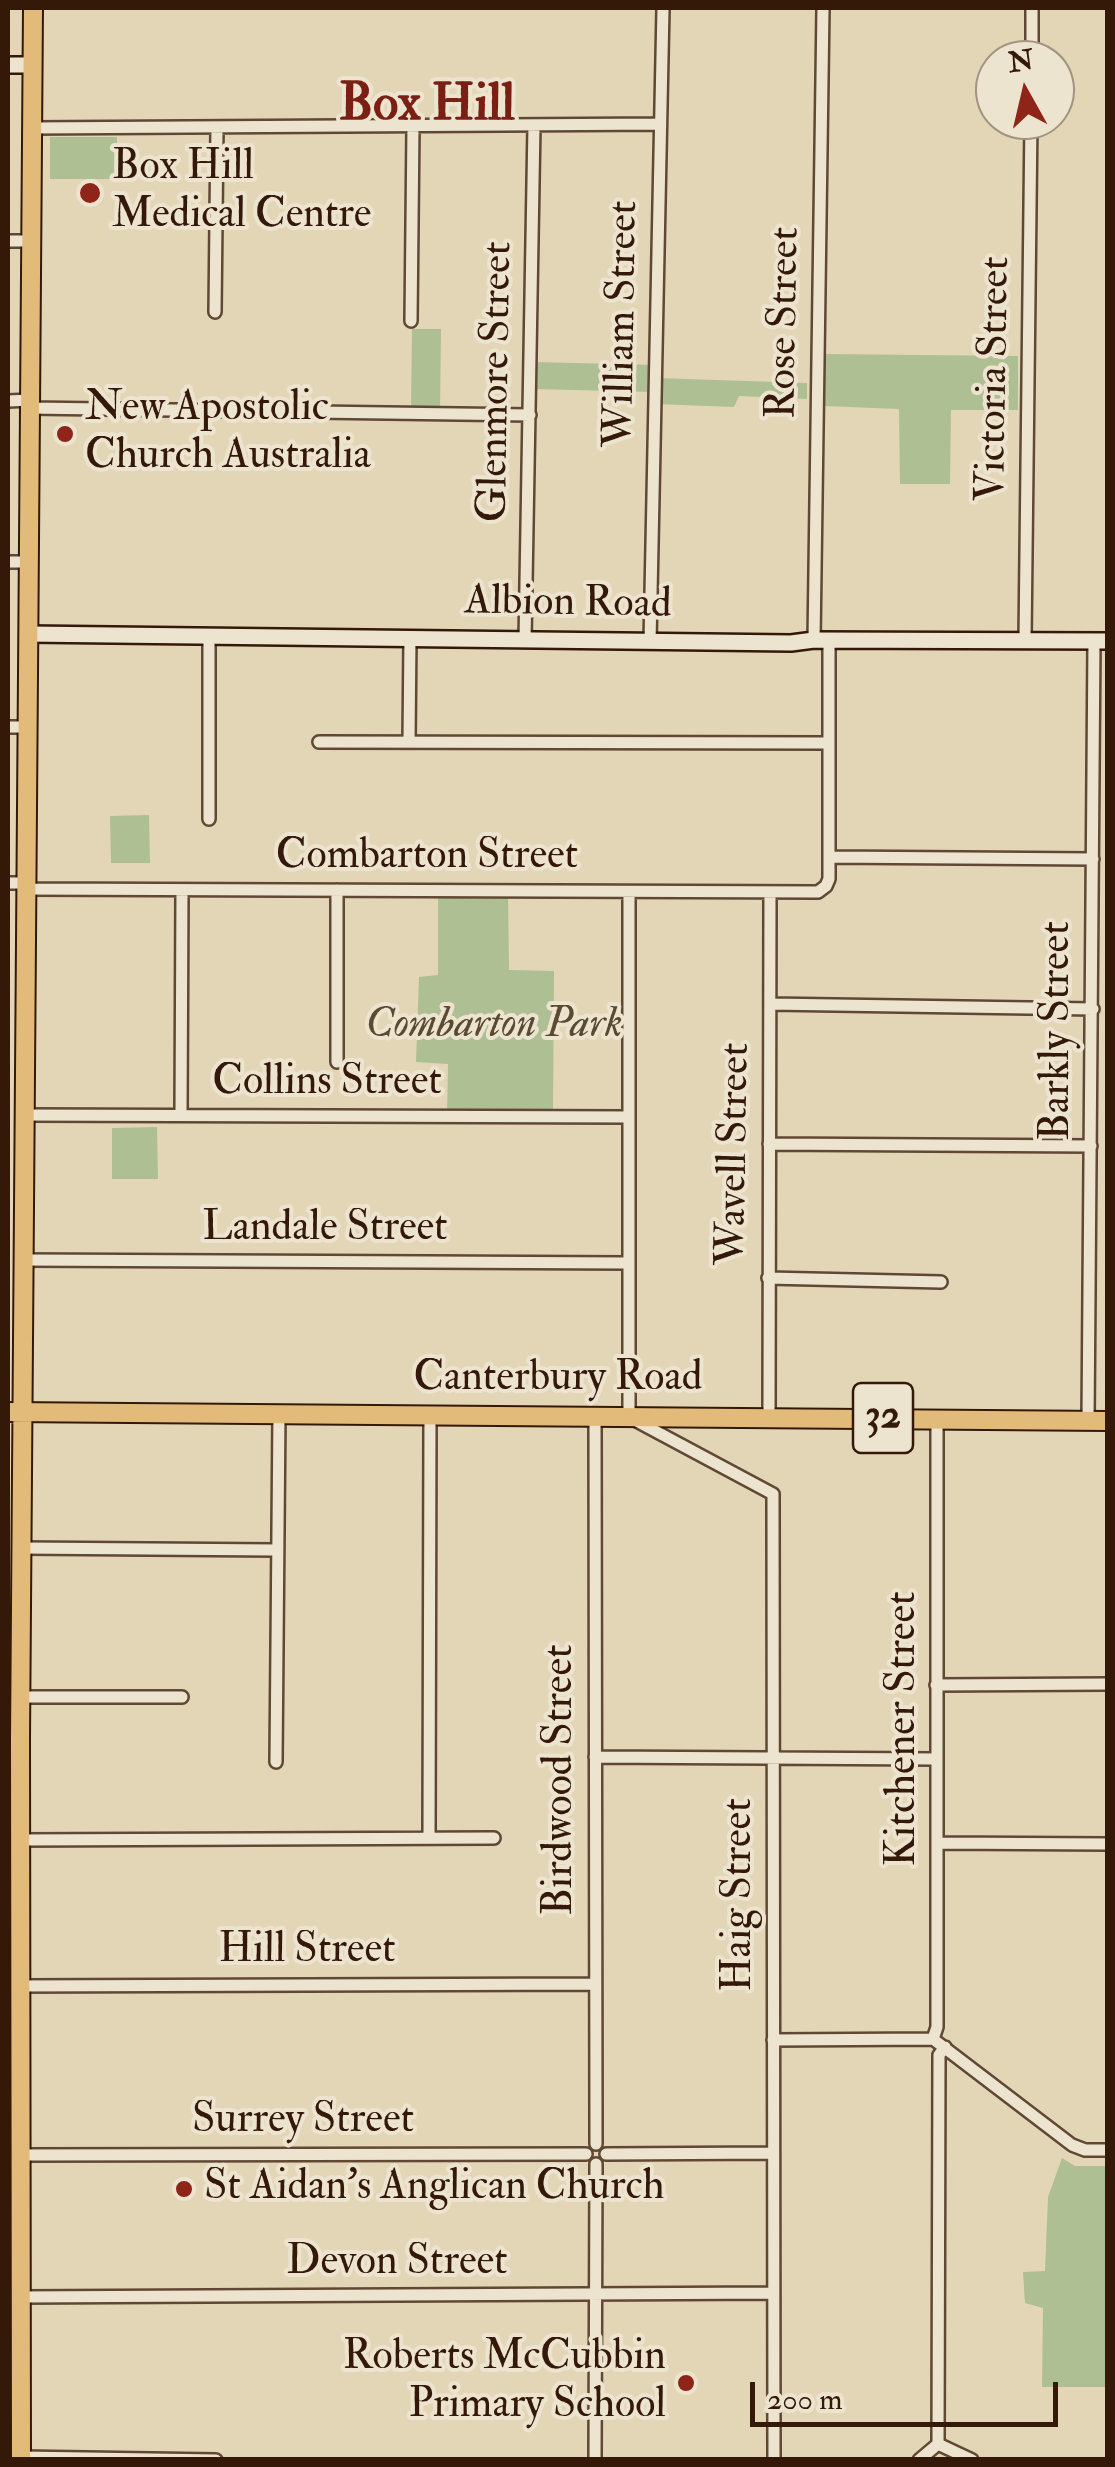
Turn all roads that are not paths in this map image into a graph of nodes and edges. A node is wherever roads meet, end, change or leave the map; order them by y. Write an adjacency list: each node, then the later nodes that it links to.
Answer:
1 (33, 8): 7 (main road)
2 (663, 8): 8 (street, William Street)
3 (823, 8): 27 (street, Rose Street)
4 (1032, 8): 5 (street)
5 (1032, 40)
6 (8, 65): 7 (street)
7 (32, 65): 12 (main road)
8 (660, 124): 9 (street); 30 (street, William Street)
9 (534, 125): 10 (street); 20 (street, Glenmore Street)
10 (413, 126): 11 (street); 17 (street)
11 (217, 127): 12 (street); 16 (street)
12 (31, 128): 15 (main road)
13 (1031, 140): 28 (street, Victoria Street)
14 (8, 241): 15 (street)
15 (31, 241): 19 (main road)
16 (215, 312)
17 (411, 322)
18 (8, 401): 19 (street)
19 (30, 404): 20 (street); 22 (main road)
20 (530, 415): 26 (street, Glenmore Street)
21 (8, 562): 22 (street)
22 (28, 562): 23 (main road)
23 (28, 634): 24 (street, Albion Road); 32 (main road)
24 (209, 636): 25 (street, Albion Road); 36 (street)
25 (410, 637): 26 (street, Albion Road); 34 (street)
26 (526, 640): 30 (street, Albion Road)
27 (822, 640): 28 (street, Albion Road); 30 (street, Albion Road); 35 (street, Rose Street)
28 (1025, 640): 29 (street, Albion Road)
29 (1101, 641): 38 (street, Barkly Street)
30 (650, 642)
31 (8, 727): 32 (street)
32 (28, 727): 39 (main road)
33 (319, 742): 34 (street)
34 (409, 742): 35 (street)
35 (828, 743): 37 (street, Rose Street)
36 (209, 819)
37 (829, 858): 38 (street); 40 (street, Rose Street)
38 (1092, 859): 46 (street, Barkly Street)
39 (20, 885): 41 (street, Combarton Street); 50 (main road)
40 (826, 886): 44 (street, Combarton Street)
41 (182, 890): 42 (street, Combarton Street); 51 (street)
42 (337, 890): 43 (street, Combarton Street); 49 (street)
43 (629, 892): 44 (street, Combarton Street); 52 (street)
44 (770, 892): 45 (street, Wavell Street)
45 (770, 1004): 46 (street); 53 (street, Wavell Street)
46 (1093, 1009): 47 (street, Barkly Street)
47 (1092, 1050): 48 (street); 54 (street, Barkly Street)
48 (1108, 1050)
49 (337, 1062)
50 (25, 1114): 51 (street, Collins Street); 55 (main road)
51 (181, 1116): 52 (street, Collins Street)
52 (628, 1118): 56 (street)
53 (768, 1144): 54 (street); 57 (street, Wavell Street)
54 (1091, 1146): 67 (street, Barkly Street)
55 (23, 1260): 56 (street, Landale Street); 59 (main road)
56 (627, 1263): 64 (street)
57 (768, 1278): 58 (street); 63 (street, Wavell Street)
58 (941, 1282)
59 (15, 1412): 60 (main road, Canterbury Road / 32); 68 (main road)
60 (279, 1413): 61 (main road, Canterbury Road / 32); 69 (street)
61 (430, 1414): 62 (main road, Canterbury Road / 32); 80 (street)
62 (595, 1416): 64 (main road, Canterbury Road / 32); 76 (street, Birdwood Street)
63 (769, 1416): 64 (main road, Canterbury Road / 32); 65 (main road, Canterbury Road / 32)
64 (629, 1417): 77 (street, Haig Street)
65 (937, 1418): 67 (main road, Canterbury Road / 32); 72 (street, Kitchener Street)
66 (1108, 1421): 67 (main road, Canterbury Road / 32)
67 (1088, 1422)
68 (22, 1548): 69 (street); 70 (main road)
69 (276, 1550): 79 (street)
70 (14, 1580): 73 (main road)
71 (1108, 1684): 72 (street)
72 (936, 1685): 78 (street, Kitchener Street)
73 (20, 1696): 74 (street); 75 (main road)
74 (182, 1697)
75 (14, 1738): 82 (main road)
76 (595, 1757): 77 (street); 86 (street, Birdwood Street)
77 (773, 1759): 78 (street); 89 (street, Haig Street)
78 (936, 1759): 83 (street, Kitchener Street)
79 (276, 1762)
80 (429, 1838): 81 (street); 82 (street)
81 (494, 1838)
82 (19, 1840): 85 (main road)
83 (938, 1843): 84 (street); 88 (street, Kitchener Street)
84 (1108, 1844)
85 (13, 1896): 87 (main road)
86 (595, 1984): 87 (street, Hill Street); 91 (street, Birdwood Street)
87 (19, 1986): 96 (main road)
88 (933, 2039): 89 (street); 90 (street)
89 (773, 2040): 93 (street, Haig Street)
90 (945, 2047): 92 (street); 102 (street)
91 (596, 2144): 94 (street); 95 (street)
92 (1108, 2150)
93 (773, 2153): 95 (street); 98 (street, Haig Street)
94 (586, 2154): 96 (street, Surrey Street); 97 (street)
95 (606, 2154): 97 (street)
96 (20, 2155): 100 (main road)
97 (596, 2164): 99 (street)
98 (773, 2294): 99 (street, Devon Street); 106 (street, Haig Street)
99 (596, 2296): 100 (street, Devon Street); 105 (street)
100 (20, 2297): 101 (main road)
101 (14, 2337): 103 (main road)
102 (938, 2444): 107 (street); 108 (street)
103 (21, 2458): 104 (street)
104 (216, 2460)
105 (595, 2460)
106 (774, 2460)
107 (919, 2460)
108 (972, 2460)

